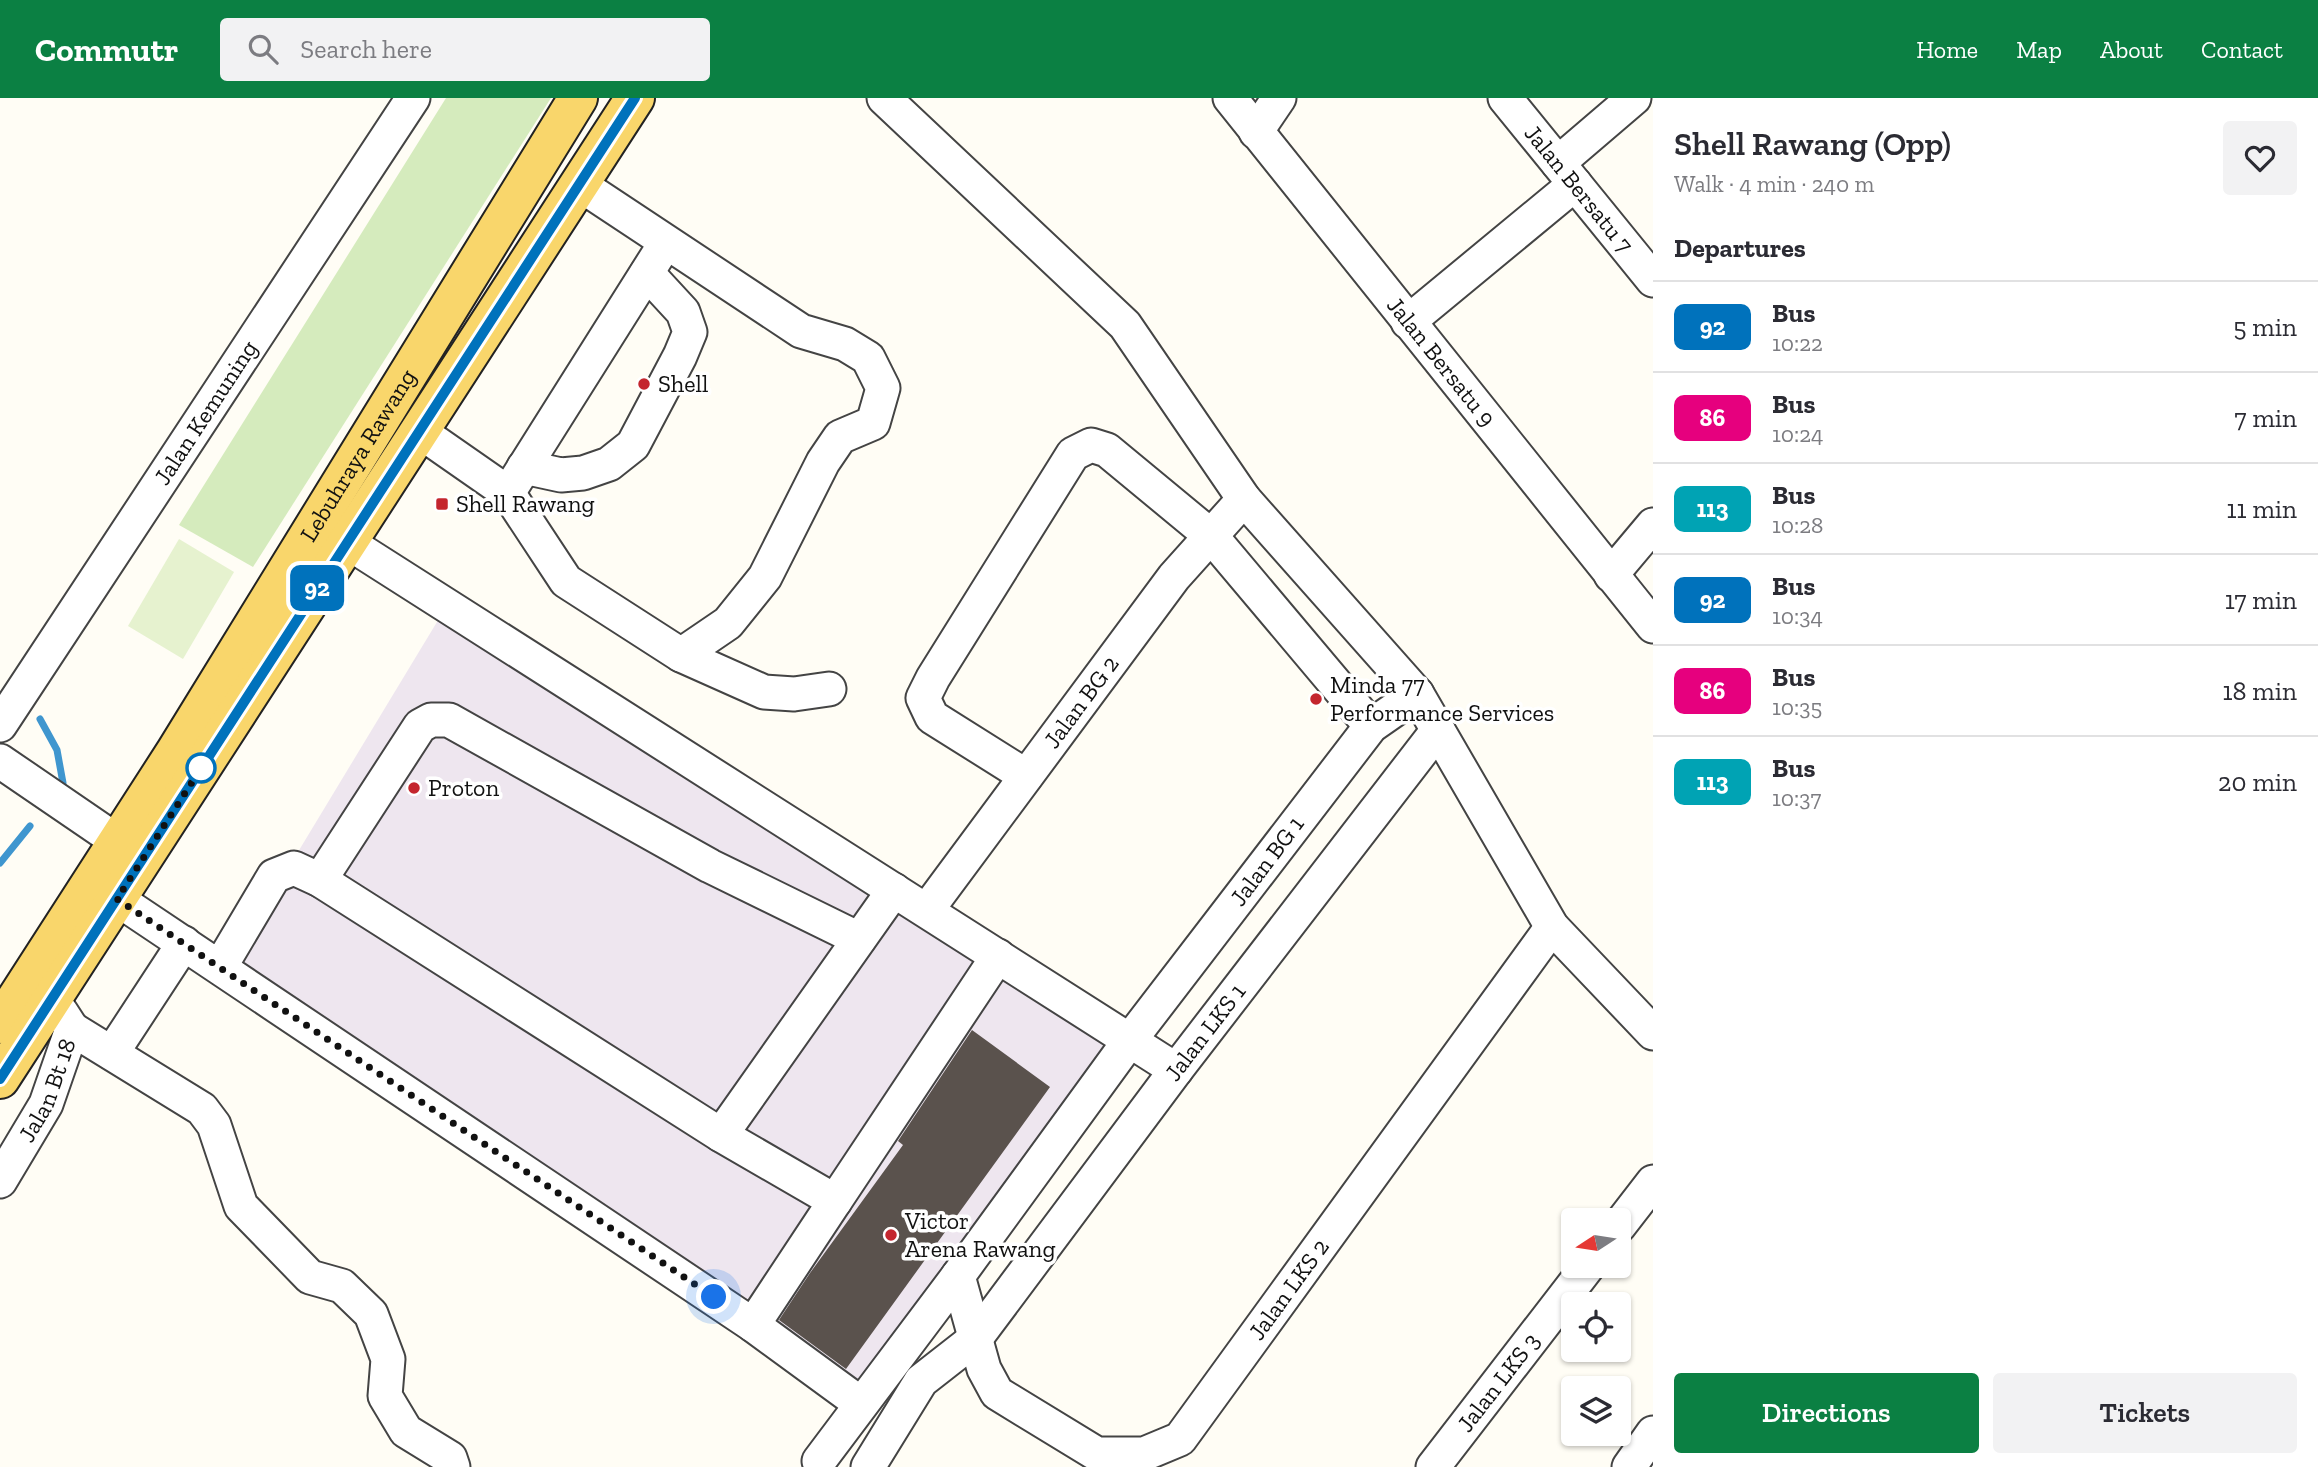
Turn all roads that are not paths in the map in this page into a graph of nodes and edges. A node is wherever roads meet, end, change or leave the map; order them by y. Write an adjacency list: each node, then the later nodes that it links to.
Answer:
1 (413, 98): 27 (street, Jalan Kemuning)
2 (578, 98): 32 (main road, Lebuhraya Rawang)
3 (635, 98): 11 (main road, Lebuhraya Rawang)
4 (884, 98): 18 (street)
5 (1230, 98): 9 (street, Jalan Bersatu 9)
6 (1279, 98): 9 (street)
7 (1505, 98): 10 (street, Jalan Bersatu 7)
8 (1634, 98): 10 (street)
9 (1256, 132): 15 (street, Jalan Bersatu 9)
10 (1566, 174): 14 (street, Jalan Bersatu 7); 15 (street)
11 (579, 184): 12 (street); 16 (main road, Lebuhraya Rawang)
12 (667, 242): 13 (street); 24 (street)
13 (647, 273): 17 (street); 17 (street)
14 (1653, 280)
15 (1408, 323): 22 (street, Jalan Bersatu 9)
16 (419, 431): 17 (street); 21 (main road, Lebuhraya Rawang)
17 (516, 480): 24 (street)
18 (1244, 499): 20 (street, Jalan BG 2); 26 (street)
19 (1653, 525): 22 (street)
20 (1211, 536): 28 (street); 31 (street, Jalan BG 2); 31 (street)
21 (347, 542): 34 (street); 35 (main road, Lebuhraya Rawang)
22 (1611, 575): 23 (street, Jalan Bersatu 9)
23 (1653, 626)
24 (681, 655): 25 (street)
25 (829, 689)
26 (1417, 694): 28 (street, Jalan BG 1); 29 (street)
27 (0, 725)
28 (1371, 726): 45 (street, Jalan BG 1)
29 (1438, 730): 37 (street); 47 (street, Jalan LKS 1)
30 (0, 761): 32 (street)
31 (1026, 776): 36 (street, Jalan BG 2)
32 (117, 841): 43 (main road, Lebuhraya Rawang)
33 (320, 880): 38 (street); 41 (street); 49 (street)
34 (894, 890): 36 (street); 38 (street)
35 (117, 899): 39 (street); 42 (main road, Lebuhraya Rawang)
36 (927, 910): 40 (street)
37 (1552, 927): 44 (street); 57 (street, Jalan LKS 2)
38 (859, 939): 49 (street)
39 (184, 943): 41 (street); 46 (street)
40 (998, 956): 45 (street); 52 (street)
41 (220, 967): 56 (street)
42 (62, 1013): 46 (street); 48 (main road, Lebuhraya Rawang); 50 (street, Jalan Bt 18)
43 (0, 1024)
44 (1653, 1033)
45 (1130, 1041): 47 (street); 54 (street, Jalan BG 1)
46 (112, 1053): 61 (street)
47 (1176, 1070): 57 (street, Jalan LKS 1)
48 (0, 1079)
49 (721, 1135): 52 (street)
50 (0, 1181)
51 (1653, 1182): 53 (street)
52 (835, 1201): 56 (street)
53 (1631, 1210)
54 (958, 1276): 57 (street, Jalan LKS 2); 58 (street, Jalan BG 1)
55 (1579, 1278): 63 (street, Jalan LKS 3)
56 (753, 1325): 58 (street)
57 (976, 1338): 62 (street, Jalan LKS 1)
58 (861, 1404): 60 (street, Jalan BG 1)
59 (1653, 1433): 64 (street)
60 (819, 1461)
61 (453, 1467)
62 (868, 1467)
63 (1433, 1467)
64 (1629, 1467)

